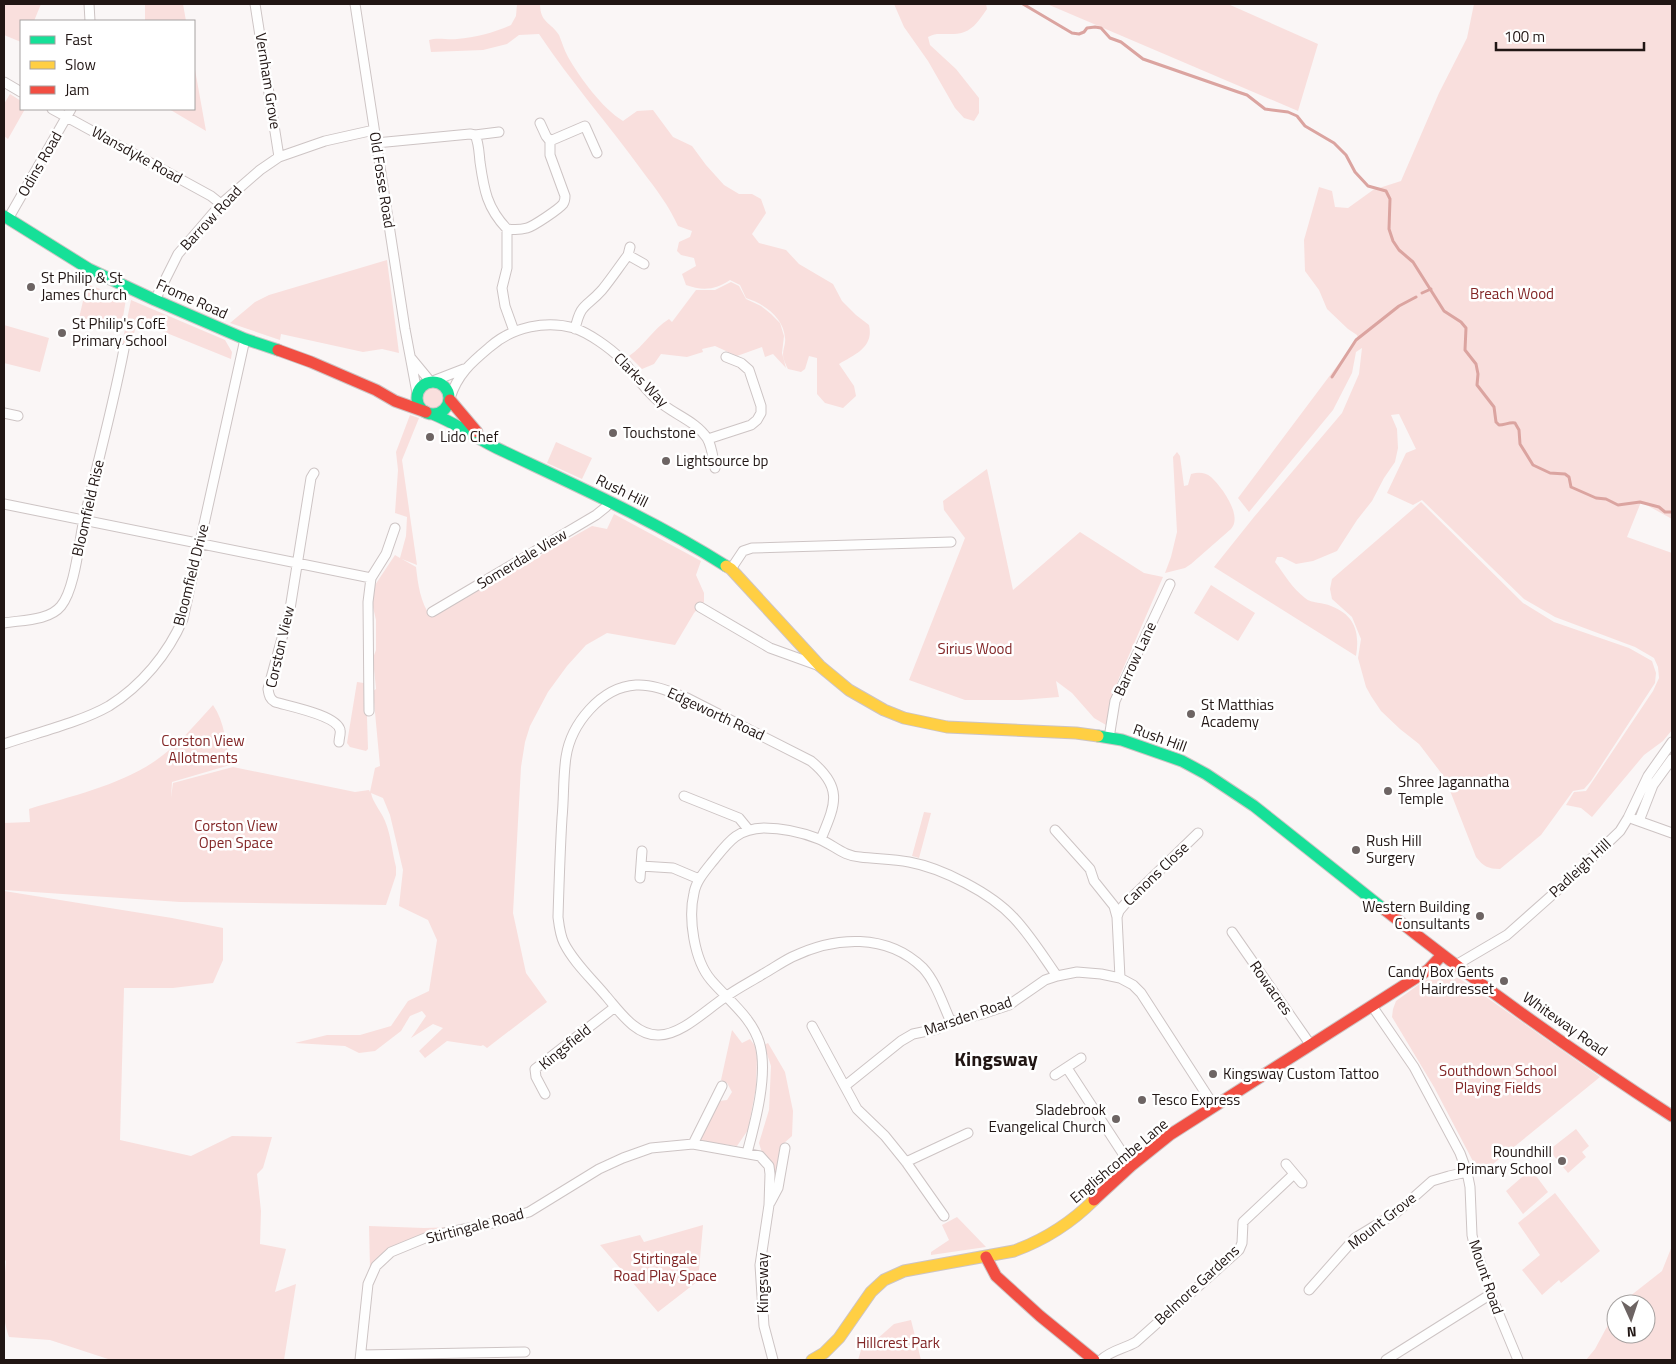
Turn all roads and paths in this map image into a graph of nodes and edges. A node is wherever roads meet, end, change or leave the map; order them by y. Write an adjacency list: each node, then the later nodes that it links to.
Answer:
1 (89, 4): 4 (street)
2 (256, 4): 16 (street, Vernham Grove)
3 (355, 4): 10 (street, Old Fosse Road)
4 (90, 20)
5 (4, 82): 6 (street)
6 (20, 91)
7 (56, 110): 8 (street, Wansdyke Road)
8 (69, 113): 17 (street, Wansdyke Road); 18 (street, Odins Road)
9 (540, 123): 13 (street)
10 (374, 130): 14 (street, Old Fosse Road); 16 (street, Barrow Road)
11 (499, 132): 12 (street)
12 (475, 135): 14 (street); 19 (street)
13 (550, 141): 15 (street); 19 (street)
14 (376, 143): 26 (street, Old Fosse Road)
15 (597, 153)
16 (279, 157): 17 (street, Barrow Road)
17 (220, 204): 21 (street, Barrow Road)
18 (6, 217): 21 (street, Frome Road)
19 (507, 229): 23 (street)
20 (644, 264): 22 (street)
21 (155, 300): 24 (street, Frome Road)
22 (575, 329): 23 (street, Clarks Way); 36 (street, Clarks Way)
23 (514, 331): 28 (street, Clarks Way)
24 (245, 339): 30 (street, Frome Road); 45 (street, Bloomfield Drive)
25 (124, 349): 42 (street, Bloomfield Rise)
26 (409, 356): 29 (street); 31 (street, Old Fosse Road)
27 (726, 357): 36 (street)
28 (464, 369): 29 (street, Clarks Way); 32 (street, Clarks Way)
29 (432, 381): 31 (street); 32 (street)
30 (376, 390): 31 (street, Frome Road); 34 (street, Frome Road)
31 (417, 395): 34 (street)
32 (450, 399): 34 (street); 37 (street, Rush Hill)
33 (4, 413): 35 (street)
34 (429, 413): 37 (street, Rush Hill)
35 (18, 416)
36 (708, 440): 38 (street, Clarks Way)
37 (496, 448): 40 (street, Rush Hill)
38 (715, 468)
39 (314, 473): 46 (street, Corston View)
40 (609, 501): 47 (street, Rush Hill); 51 (street, Somerdale View)
41 (4, 504): 42 (street)
42 (84, 520): 45 (street); 52 (street, Bloomfield Rise)
43 (396, 528): 48 (street)
44 (951, 542): 47 (street)
45 (200, 544): 46 (street); 58 (street, Bloomfield Drive)
46 (298, 564): 48 (street); 56 (street, Corston View)
47 (731, 569): 53 (street, Rush Hill)
48 (371, 578): 54 (street)
49 (1170, 584): 55 (street, Barrow Lane)
50 (700, 607): 53 (street, Rush Hill)
51 (432, 612)
52 (4, 623)
53 (820, 666): 55 (street, Rush Hill)
54 (369, 711)
55 (1109, 738): 74 (street, Rush Hill)
56 (339, 742)
57 (1672, 742): 61 (street, Padleigh Hill)
58 (4, 744)
59 (1672, 759): 62 (street)
60 (684, 796): 63 (street)
61 (1628, 818): 62 (street); 75 (street, Padleigh Hill)
62 (1639, 821): 66 (street)
63 (748, 829): 67 (street); 71 (street)
64 (1055, 830): 72 (street, Canons Close)
65 (1198, 833): 72 (street, Canons Close)
66 (1672, 833)
67 (820, 839): 76 (street); 80 (street, Edgeworth Road)
68 (642, 850): 69 (street)
69 (641, 866): 70 (street); 71 (street)
70 (640, 878)
71 (699, 879): 78 (street)
72 (1118, 917): 77 (street, Canons Close)
73 (1232, 932): 83 (street, Rowacres)
74 (1442, 956): 75 (street, Whiteway Road); 79 (street, Englishcombe Lane)
75 (1456, 965): 91 (street, Whiteway Road)
76 (1057, 976): 77 (street, Marsden Road); 81 (street, Marsden Road)
77 (1120, 978): 90 (street, Marsden Road)
78 (726, 996): 80 (street); 81 (street); 95 (street)
79 (1372, 1006): 83 (street, Englishcombe Lane); 100 (street, Mount Road)
80 (615, 1007): 89 (street, Kingsfield)
81 (950, 1022): 88 (street, Marsden Road)
82 (812, 1026): 88 (street)
83 (1310, 1044): 90 (street, Englishcombe Lane)
84 (1081, 1058): 85 (street)
85 (1067, 1068): 86 (street); 99 (street)
86 (1055, 1075)
87 (722, 1086): 93 (street)
88 (845, 1086): 97 (street)
89 (545, 1094)
90 (1214, 1106): 99 (street, Englishcombe Lane)
91 (1672, 1116)
92 (968, 1133): 97 (street)
93 (693, 1144): 95 (street, Stirtingale Road); 109 (street, Stirtingale Road)
94 (785, 1148): 103 (street, Kingsway)
95 (747, 1153): 96 (street, Stirtingale Road)
96 (764, 1160): 103 (street, Kingsway)
97 (906, 1162): 104 (street)
98 (1286, 1164): 101 (street)
99 (1131, 1166): 105 (street, Englishcombe Lane)
100 (1467, 1172): 106 (street, Mount Grove); 107 (street, Mount Road)
101 (1294, 1174): 102 (street); 113 (street, Belmore Gardens)
102 (1302, 1183)
103 (769, 1205): 110 (street, Kingsway)
104 (944, 1216)
105 (986, 1257): 111 (street, Englishcombe Lane); 112 (street)
106 (1309, 1290)
107 (1491, 1294): 114 (street); 115 (street, Mount Road)
108 (525, 1352): 109 (street)
109 (360, 1358)
110 (773, 1360)
111 (812, 1360)
112 (1094, 1360)
113 (1100, 1360)
114 (1386, 1360)
115 (1518, 1360)

